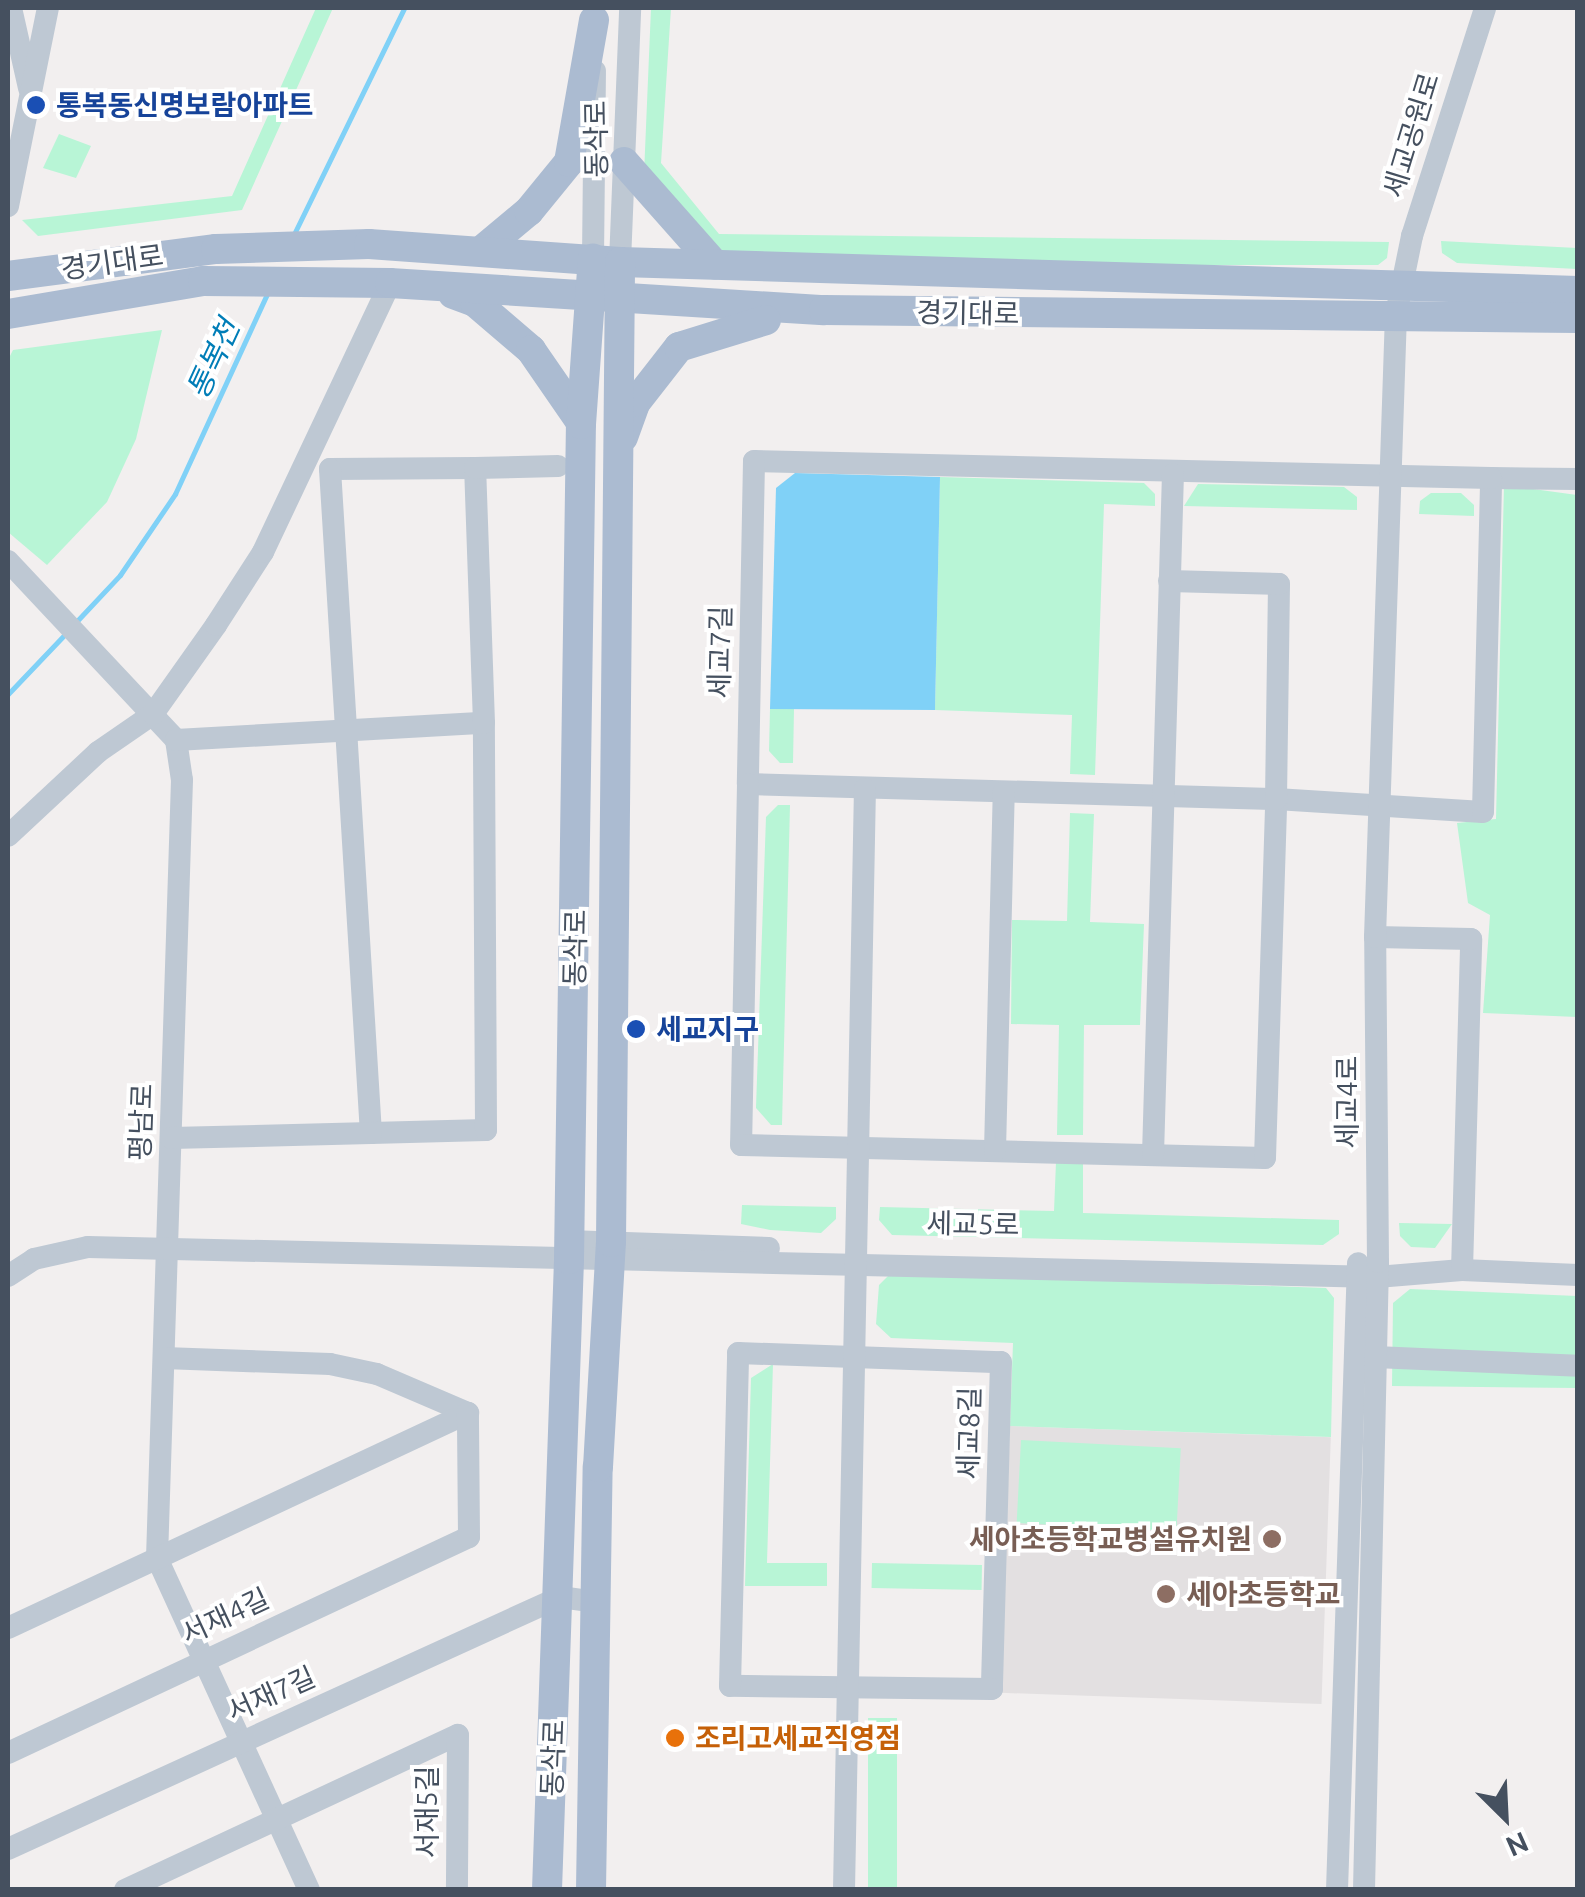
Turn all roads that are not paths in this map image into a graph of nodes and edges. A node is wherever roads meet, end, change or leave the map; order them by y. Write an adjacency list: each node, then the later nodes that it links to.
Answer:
1 (11, 8): 6 (street)
2 (48, 8): 6 (street)
3 (630, 8): 7 (street, 동삭로)
4 (1484, 8): 14 (street, 세교공원로)
5 (595, 14): 10 (main road); 11 (street, 동삭로)
6 (31, 96): 8 (street)
7 (624, 162): 11 (street, 동삭로); 12 (main road)
8 (11, 179): 9 (street)
9 (8, 206)
10 (481, 251): 11 (main road, 경기대로); 13 (main road, 경기대로)
11 (607, 260): 12 (main road, 경기대로); 18 (main road)
12 (715, 264): 14 (main road, 경기대로)
13 (8, 276)
14 (1403, 282): 17 (main road, 경기대로); 21 (street, 세교공원로)
15 (390, 284): 16 (main road, 경기대로); 20 (main road, 경기대로); 33 (street)
16 (436, 288): 18 (main road, 경기대로); 23 (main road)
17 (1578, 290)
18 (602, 296): 19 (main road, 경기대로); 23 (main road, 동삭로); 24 (main road, 동삭로)
19 (824, 310): 21 (main road, 경기대로); 24 (main road)
20 (8, 314)
21 (1396, 314): 22 (main road, 경기대로); 27 (street, 세교4로)
22 (1578, 318)
23 (581, 424): 51 (main road, 동삭로)
24 (616, 453): 52 (main road, 동삭로)
25 (558, 466): 26 (street)
26 (475, 468): 34 (street); 35 (street)
27 (1390, 472): 28 (street, 세교7길); 29 (street, 세교7길); 42 (street, 세교4로)
28 (1173, 474): 32 (street); 37 (street, 세교7길)
29 (1490, 478): 30 (street, 세교7길); 42 (street)
30 (1578, 479)
31 (8, 561): 33 (street)
32 (1170, 581): 40 (street); 41 (street, 세교7길)
33 (147, 708): 36 (street); 43 (street)
34 (484, 723): 35 (street); 45 (street)
35 (350, 732): 36 (street); 45 (street)
36 (176, 740): 46 (street, 평남로)
37 (748, 784): 38 (street); 47 (street, 세교7길)
38 (866, 789): 39 (street); 47 (street)
39 (1004, 792): 40 (street); 48 (street)
40 (1163, 797): 41 (street); 49 (street)
41 (1276, 798): 42 (street); 49 (street, 세교7길)
42 (1381, 804): 44 (street, 세교4로)
43 (8, 836)
44 (1375, 937): 54 (street, 세교4로); 55 (street)
45 (371, 1133): 46 (street)
46 (171, 1138): 50 (street, 평남로)
47 (858, 1148): 48 (street, 세교7길); 53 (street)
48 (995, 1151): 49 (street, 세교7길)
49 (1153, 1155)
50 (167, 1249): 51 (street, 세교5로); 57 (street, 세교5로); 59 (street, 평남로)
51 (568, 1250): 52 (street, 세교5로); 64 (main road, 동삭로)
52 (610, 1252): 53 (street, 세교5로); 65 (main road, 동삭로)
53 (857, 1257): 54 (street, 세교5로); 60 (street)
54 (1368, 1269): 55 (street, 세교5로); 58 (street, 세교4로); 79 (street, 세교4로)
55 (1462, 1270): 56 (street, 세교5로)
56 (1578, 1275)
57 (8, 1276)
58 (1375, 1357): 61 (street); 80 (street, 세교4로)
59 (164, 1358): 62 (street); 63 (street, 평남로)
60 (855, 1358): 68 (street); 68 (street, 세교8길); 68 (street, 세교8길)
61 (1578, 1366)
62 (468, 1413): 63 (street); 67 (street, 서재4길)
63 (157, 1558): 66 (street); 67 (street)
64 (560, 1597): 65 (street); 69 (street, 서재7길); 76 (main road, 동삭로)
65 (594, 1602): 77 (main road, 동삭로)
66 (8, 1628)
67 (206, 1658): 69 (street); 70 (street, 서재4길)
68 (850, 1687): 78 (street)
69 (244, 1739): 71 (street); 72 (street, 서재7길)
70 (8, 1753)
71 (281, 1820): 73 (street); 74 (street); 75 (street, 서재5길)
72 (8, 1849)
73 (132, 1888)
74 (310, 1890)
75 (457, 1890)
76 (547, 1890)
77 (591, 1890)
78 (844, 1890)
79 (1336, 1890)
80 (1364, 1890)

